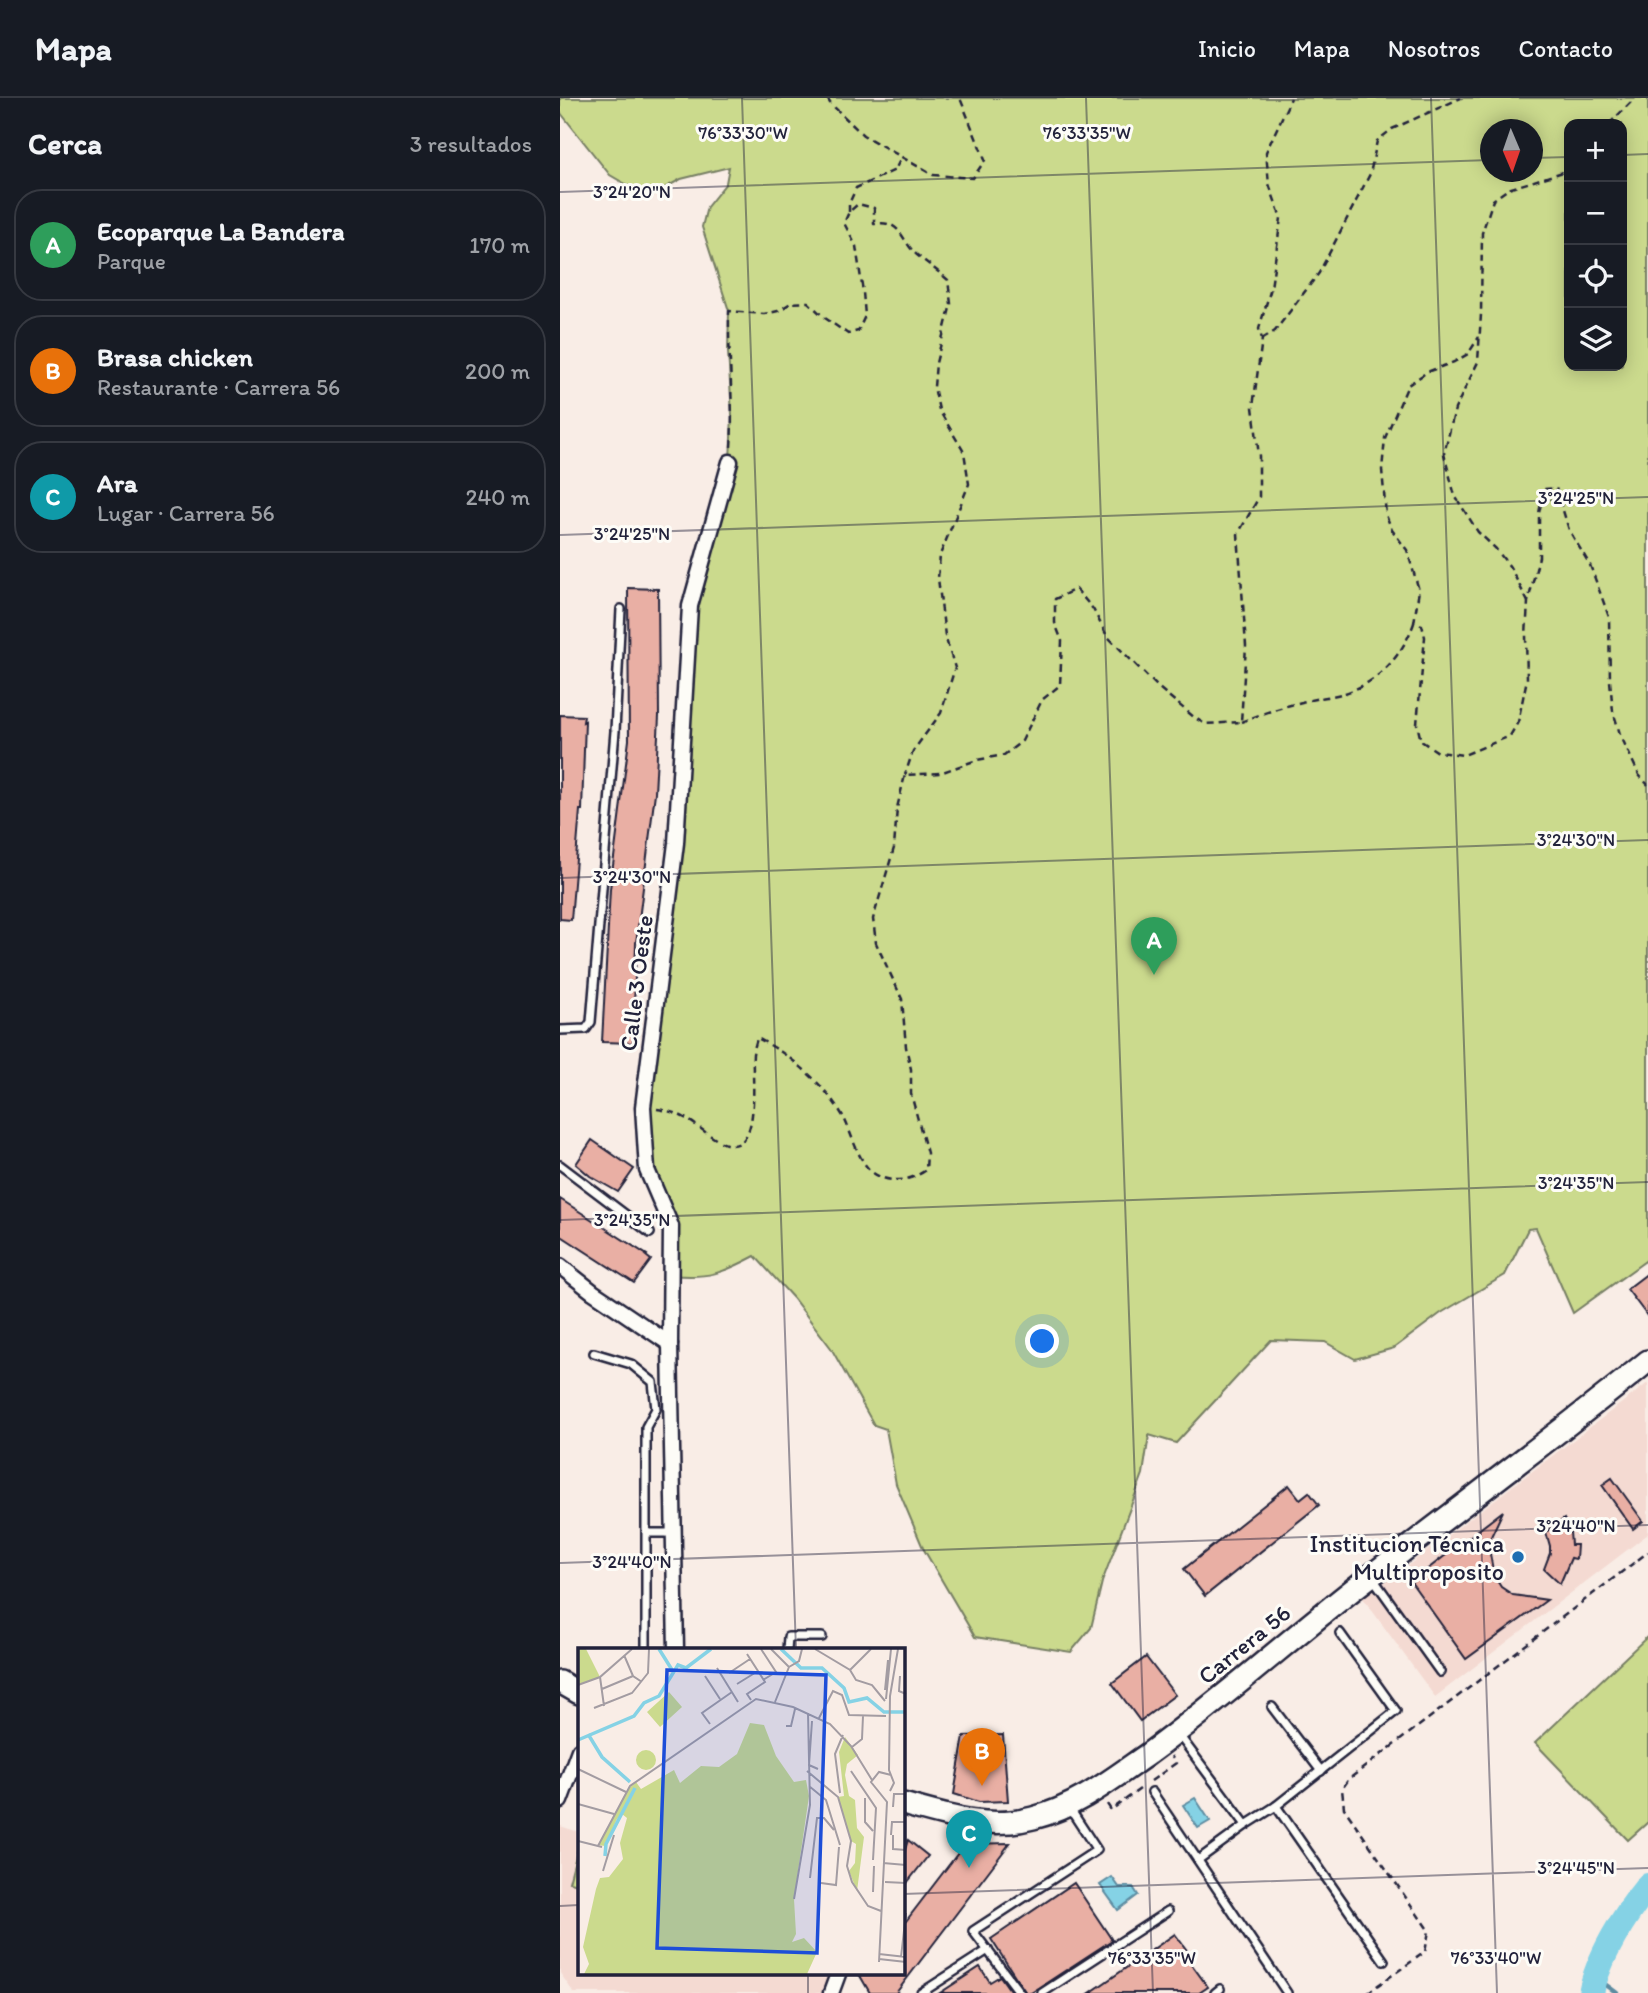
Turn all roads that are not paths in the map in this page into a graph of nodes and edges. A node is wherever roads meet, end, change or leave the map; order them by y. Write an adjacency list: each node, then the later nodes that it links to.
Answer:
1 (730, 462): 7 (street, Calle 3 Oeste)
2 (621, 609): 3 (lane)
3 (560, 1030)
4 (560, 1165): 5 (lane)
5 (650, 1233)
6 (560, 1266): 7 (street)
7 (670, 1344): 10 (street, Calle 3 Oeste)
8 (594, 1353): 11 (lane)
9 (1648, 1360): 12 (street, Carrera 56)
10 (674, 1533): 11 (lane); 16 (street, Calle 3 Oeste)
11 (647, 1534): 15 (lane)
12 (1371, 1576): 18 (lane); 22 (street, Carrera 56)
13 (1340, 1633): 24 (lane)
14 (822, 1637): 17 (lane)
15 (646, 1648)
16 (676, 1648)
17 (787, 1648)
18 (1440, 1672)
19 (560, 1682): 20 (street)
20 (578, 1692)
21 (1272, 1707): 24 (lane)
22 (1177, 1732): 29 (street, Carrera 56); 30 (lane)
23 (578, 1753): 26 (street)
24 (1321, 1771): 28 (lane)
25 (1152, 1792): 31 (lane)
26 (560, 1801)
27 (905, 1805): 29 (street, Carrera 56)
28 (1276, 1806): 30 (lane); 34 (lane)
29 (1065, 1807): 33 (lane)
30 (1245, 1825): 31 (lane)
31 (1198, 1860): 40 (lane)
32 (1168, 1911): 39 (lane)
33 (988, 1950): 37 (lane); 38 (lane)
34 (1384, 1961)
35 (837, 1976): 36 (street)
36 (831, 1993)
37 (921, 1993)
38 (1020, 1993)
39 (1042, 1993)
40 (1287, 1993)

